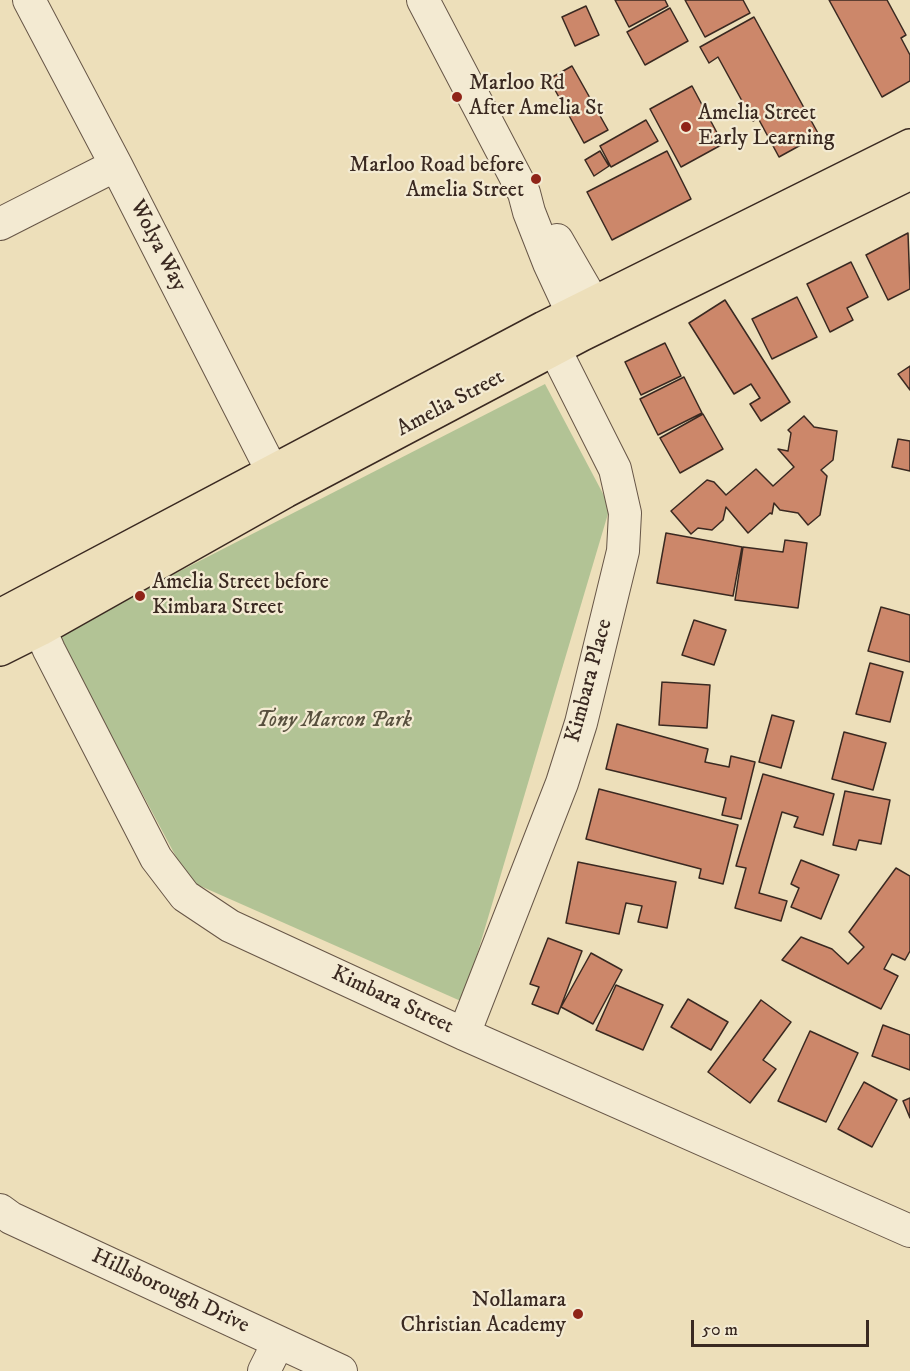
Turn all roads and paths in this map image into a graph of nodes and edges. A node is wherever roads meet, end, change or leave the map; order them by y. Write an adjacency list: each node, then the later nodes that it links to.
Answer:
1 (28, 0): 4 (street, Wolya Way)
2 (423, 0): 7 (street, Kimbara Place)
3 (910, 146): 7 (main road, Amelia Street)
4 (116, 165): 6 (street); 8 (street, Wolya Way)
5 (910, 173): 7 (main road, Amelia Street)
6 (0, 224)
7 (575, 325): 8 (main road, Amelia Street); 11 (street, Kimbara Place)
8 (278, 481): 9 (main road, Amelia Street)
9 (23, 616): 10 (main road, Amelia Street); 11 (street, Kimbara Street)
10 (0, 649)
11 (464, 1034): 13 (street, Kimbara Street)
12 (0, 1210): 14 (street, Hillsborough Drive)
13 (910, 1231)
14 (278, 1342): 15 (street); 16 (street, Hillsborough Drive)
15 (264, 1371)
16 (341, 1371)

